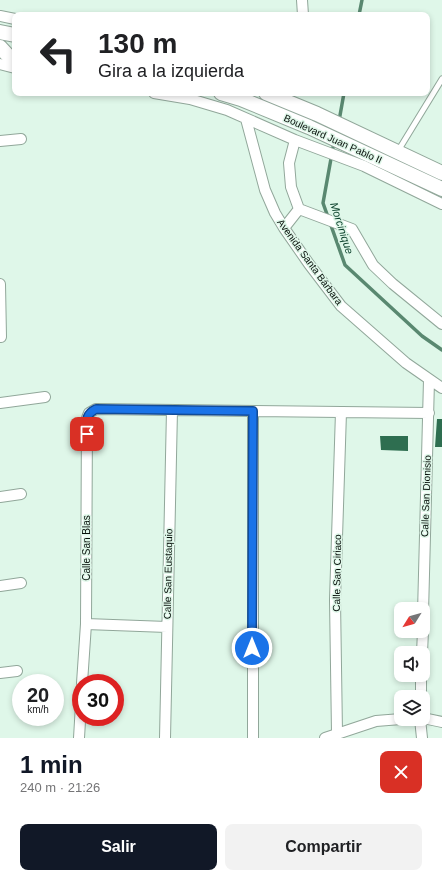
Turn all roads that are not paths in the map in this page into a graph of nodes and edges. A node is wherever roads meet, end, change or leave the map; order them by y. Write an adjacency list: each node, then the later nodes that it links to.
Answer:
1 (302, 0): 2 (street)
2 (303, 12)
3 (0, 16): 4 (street)
4 (12, 18)
5 (0, 32): 6 (main road)
6 (12, 34)
7 (0, 47): 8 (main road); 9 (main road)
8 (12, 49)
9 (12, 59)
10 (0, 64): 11 (street)
11 (12, 67)
12 (442, 79): 20 (lane)
13 (188, 96): 16 (street)
14 (232, 96): 22 (main road, Boulevard Juan Pablo II)
15 (288, 98): 20 (main road, Boulevard Juan Pablo II)
16 (246, 119): 18 (street); 25 (street, Avenida Santa Bárbara)
17 (21, 139): 19 (street)
18 (295, 140): 23 (street); 24 (street)
19 (0, 142)
20 (397, 152): 21 (main road, Boulevard Juan Pablo II)
21 (442, 173)
22 (442, 189)
23 (442, 204)
24 (299, 209): 25 (street); 28 (street)
25 (284, 228): 30 (street, Avenida Santa Bárbara)
26 (0, 284): 27 (street)
27 (0, 316): 29 (street)
28 (442, 324)
29 (1, 337)
30 (429, 380): 31 (street, Avenida Santa Bárbara); 37 (street, Calle San Dionisio)
31 (442, 388)
32 (44, 397): 33 (street)
33 (0, 404)
34 (172, 410): 35 (street); 43 (street, Calle San Blas); 44 (street, Calle San Eustaquio)
35 (253, 411): 36 (street); 56 (street)
36 (340, 412): 37 (street); 53 (street, Calle San Ciriaco)
37 (429, 413): 42 (street, Calle San Dionisio)
38 (21, 494): 39 (street)
39 (0, 497)
40 (20, 583): 41 (street)
41 (0, 586)
42 (423, 602)
43 (86, 624): 44 (street); 47 (street, Calle San Blas)
44 (167, 627): 55 (street, Calle San Eustaquio)
45 (17, 671): 46 (street)
46 (0, 673)
47 (83, 674)
48 (394, 720): 53 (street)
49 (430, 720): 50 (street)
50 (442, 722)
51 (80, 726): 54 (street)
52 (422, 726): 58 (street)
53 (337, 733): 57 (street)
54 (79, 738)
55 (165, 738)
56 (253, 738)
57 (325, 738)
58 (422, 738)

